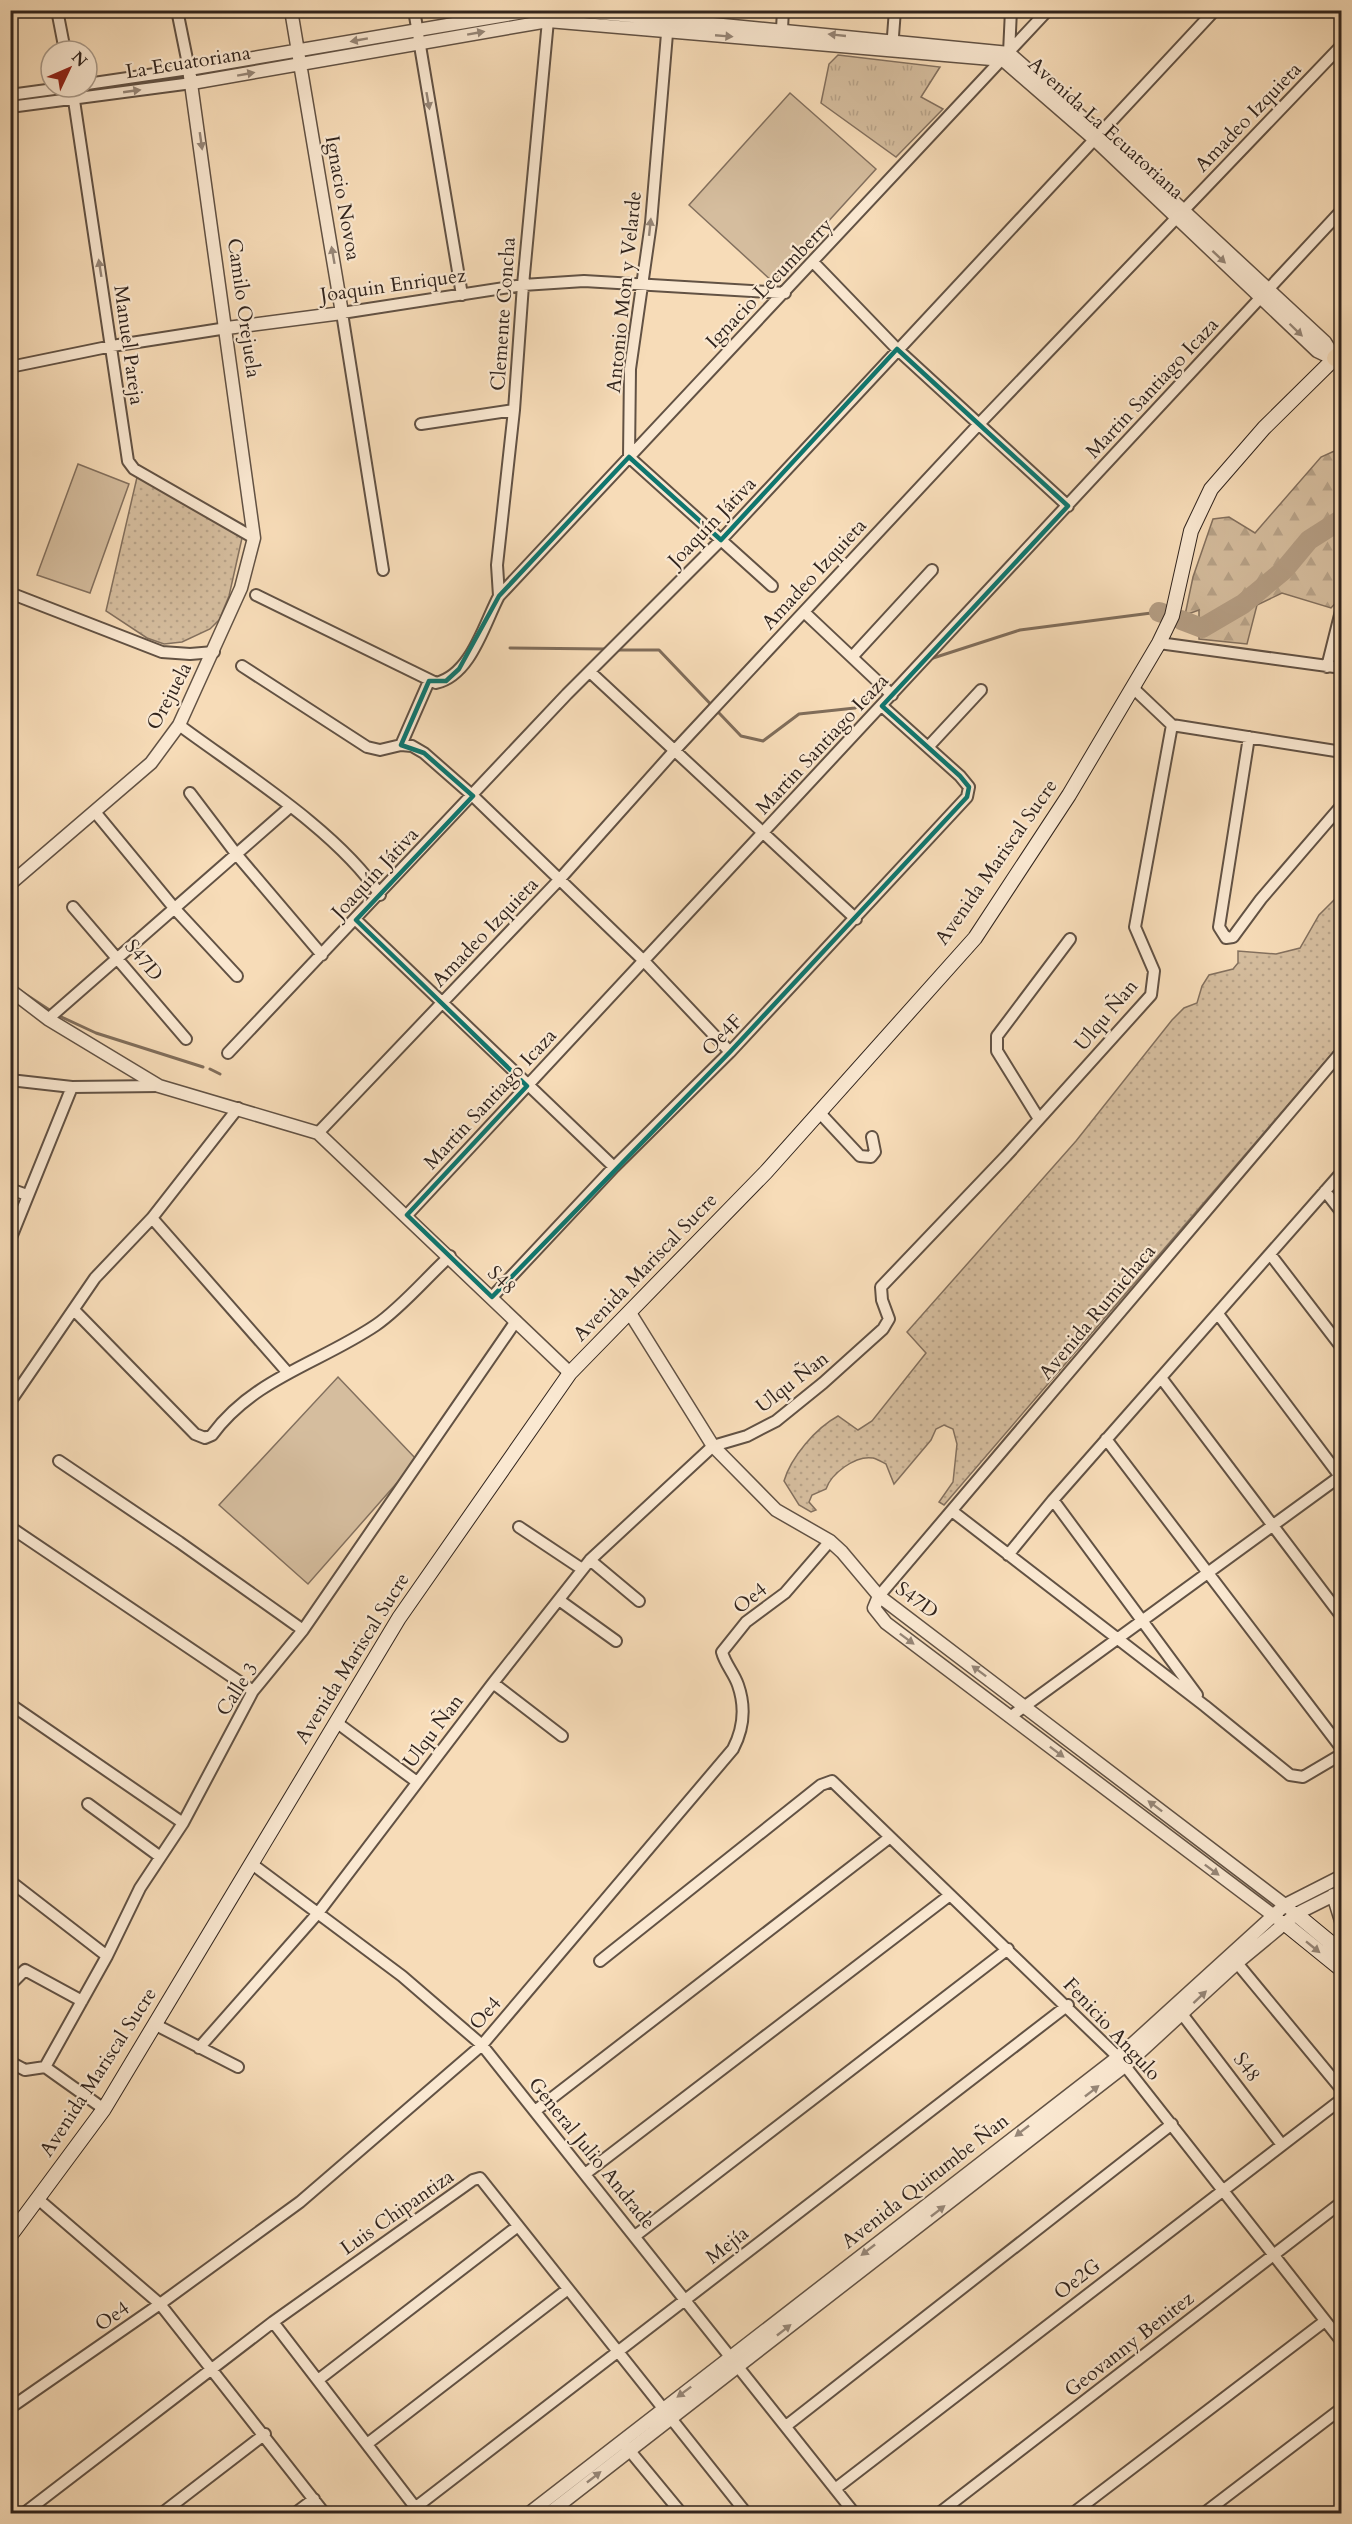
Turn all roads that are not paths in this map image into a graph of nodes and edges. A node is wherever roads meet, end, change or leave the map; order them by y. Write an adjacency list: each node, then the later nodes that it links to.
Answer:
1 (57, 10): 16 (street)
2 (177, 10): 23 (street)
3 (291, 10): 20 (street, Ignacio Novoa)
4 (414, 10): 14 (street)
5 (536, 10): 14 (street)
6 (570, 10): 13 (street)
7 (783, 10): 15 (street)
8 (896, 10): 19 (street)
9 (1011, 10): 21 (street)
10 (1048, 10): 21 (street, Ignacio Lecumberry)
11 (1215, 10): 31 (street, Joaquín Játiva)
12 (548, 16): 13 (street, Avenida La Ecuatoriana); 17 (street, Avenida La Ecuatoriana, one-way to 12); 35 (street, Clemente Concha)
13 (668, 20): 15 (street); 19 (street, Avenida La Ecuatoriana, one-way to 19); 36 (street, Antonio Mon y Velarde, one-way to 13)
14 (416, 29): 17 (street); 20 (street, one-way to 20)
15 (782, 29): 19 (street, one-way to 15)
16 (63, 39)
17 (418, 43): 22 (street, Avenida La Ecuatoriana); 39 (street, one-way to 39)
18 (1341, 45): 33 (street, Amadeo Izquieta)
19 (892, 46): 21 (street, Avenida La Ecuatoriana)
20 (298, 51): 22 (street, Ignacio Novoa); 23 (street)
21 (1006, 56): 31 (street, Avenida La Ecuatoriana); 34 (street, Ignacio Lecumberry)
22 (300, 64): 25 (street, La Ecuatoriana, one-way to 22); 40 (street, Ignacio Novoa, one-way to 22)
23 (189, 69): 24 (street); 25 (street)
24 (99, 82)
25 (192, 83): 28 (street, La Ecuatoriana, one-way to 25); 41 (street, Camilo Orejuela, one-way to 41)
26 (39, 91): 27 (street)
27 (10, 95)
28 (99, 96)
29 (74, 99): 30 (street, La Ecuatoriana); 42 (street, Manuel Pareja, one-way to 29)
30 (10, 107)
31 (1097, 136): 33 (street, Avenida La Ecuatoriana); 43 (street, Joaquín Játiva)
32 (1341, 210): 38 (street, Martin Santiago Icaza)
33 (1180, 214): 38 (street); 48 (street, Amadeo Izquieta)
34 (814, 263): 37 (street, Ignacio Lecumberry); 43 (street)
35 (523, 285): 36 (street, Joaquin Enriquez); 39 (street, Joaquin Enriquez); 46 (street, Clemente Concha)
36 (643, 285): 37 (street, Joaquin Enriquez); 49 (street, Antonio Mon y Velarde)
37 (785, 293): 49 (street, Ignacio Lecumberry)
38 (1265, 293): 44 (street); 50 (street, Martin Santiago Icaza)
39 (462, 295): 40 (street, Joaquin Enriquez)
40 (342, 313): 41 (street, Joaquin Enriquez); 53 (street, Ignacio Novoa)
41 (227, 328): 42 (street, Joaquin Enriquez); 51 (street, Camilo Orejuela)
42 (112, 346): 45 (street, Joaquin Enriquez); 51 (street, Manuel Pareja)
43 (897, 349): 48 (street); 52 (street, Joaquín Játiva)
44 (1340, 358): 61 (main road, Avenida Mariscal Sucre)
45 (10, 367)
46 (514, 410): 47 (street); 58 (street, Clemente Concha)
47 (421, 424)
48 (978, 424): 50 (street); 60 (street, Amadeo Izquieta)
49 (628, 457): 52 (street); 58 (street, Ignacio Lecumberry)
50 (1068, 506): 71 (street, Martin Santiago Icaza)
51 (254, 538): 62 (street, Orejuela)
52 (721, 540): 55 (street); 67 (street, Joaquín Játiva)
53 (383, 570)
54 (932, 570): 63 (street)
55 (772, 586)
56 (10, 593): 62 (street)
57 (256, 595): 68 (street)
58 (499, 596): 68 (street)
59 (1341, 607): 65 (street)
60 (804, 612): 63 (street); 78 (street, Amadeo Izquieta)
61 (1159, 643): 65 (street); 69 (main road, Avenida Mariscal Sucre)
62 (214, 652): 74 (street, Orejuela)
63 (852, 657): 71 (street)
64 (242, 666): 76 (street)
65 (1327, 667): 66 (street)
66 (1341, 668)
67 (590, 672): 78 (street); 81 (street, Joaquín Játiva)
68 (429, 681): 76 (street)
69 (1133, 688): 73 (street); 111 (main road, Avenida Mariscal Sucre)
70 (981, 690): 77 (street)
71 (888, 691): 72 (street, Martin Santiago Icaza)
72 (882, 706): 77 (street); 85 (street, Martin Santiago Icaza)
73 (1172, 724): 75 (street); 112 (street, Ulqu Ñan)
74 (179, 725): 83 (street); 84 (street, Orejuela)
75 (1249, 737): 79 (street); 82 (street)
76 (401, 745): 81 (street)
77 (929, 746): 93 (street, Oe4F)
78 (675, 750): 85 (street); 87 (street, Amadeo Izquieta)
79 (1341, 752)
80 (190, 793): 86 (street)
81 (473, 796): 87 (street); 89 (street, Joaquín Játiva)
82 (1341, 805)
83 (290, 807): 86 (street); 89 (street)
84 (95, 812): 88 (street, Orejuela); 91 (street)
85 (762, 834): 93 (street); 97 (street, Martin Santiago Icaza)
86 (237, 855): 91 (street); 95 (street)
87 (559, 880): 97 (street); 100 (street, Amadeo Izquieta)
88 (10, 884)
89 (380, 895): 92 (street, Joaquín Játiva)
90 (73, 907): 96 (street, S47D)
91 (175, 909): 96 (street); 98 (street)
92 (356, 920): 95 (street, Joaquín Játiva); 100 (street)
93 (856, 920): 105 (street, Oe4F)
94 (1070, 939): 112 (street)
95 (322, 955): 104 (street, Joaquín Játiva)
96 (117, 957): 101 (street); 102 (street, S47D)
97 (644, 961): 105 (street); 108 (street, Martin Santiago Icaza)
98 (237, 976)
99 (10, 990): 101 (street)
100 (442, 1004): 108 (street); 113 (street, Amadeo Izquieta)
101 (48, 1018): 107 (street)
102 (186, 1039)
103 (1341, 1051): 141 (street, Avenida Rumichaca)
104 (228, 1053)
105 (730, 1053): 115 (street, Oe4F)
106 (10, 1080): 109 (street)
107 (159, 1086): 109 (street); 110 (street)
108 (527, 1086): 115 (street); 121 (street, Martin Santiago Icaza)
109 (72, 1087): 119 (street)
110 (238, 1108): 113 (street); 122 (street)
111 (819, 1112): 114 (street); 128 (main road, Avenida Mariscal Sucre)
112 (1039, 1119): 137 (street, Ulqu Ñan)
113 (318, 1133): 121 (street, S48)
114 (872, 1137)
115 (614, 1167): 126 (street, Oe4F)
116 (1341, 1172): 118 (street)
117 (10, 1189): 119 (street)
118 (1325, 1191): 120 (street); 124 (street)
119 (27, 1195): 123 (street)
120 (1341, 1213)
121 (407, 1215): 125 (street, S48)
122 (152, 1218): 127 (street); 132 (street)
123 (10, 1240)
124 (1270, 1254): 129 (street); 131 (street)
125 (450, 1256): 126 (street, S48); 132 (street)
126 (492, 1297): 130 (street, S48)
127 (74, 1310): 132 (street); 135 (street)
128 (630, 1313): 133 (main road, Avenida Mariscal Sucre); 137 (street)
129 (1218, 1314): 134 (street); 139 (street)
130 (516, 1321): 133 (street, S48); 155 (street, Calle 3)
131 (1341, 1348)
132 (288, 1372)
133 (570, 1373): 164 (main road, Avenida Mariscal Sucre)
134 (1162, 1378): 136 (street); 144 (street)
135 (11, 1399)
136 (1106, 1439): 140 (street); 149 (street)
137 (713, 1446): 145 (street); 147 (street, Ulqu Ñan)
138 (59, 1461): 155 (street)
139 (1341, 1477): 144 (street)
140 (1053, 1500): 146 (street); 154 (street)
141 (952, 1511): 146 (street); 150 (street, Avenida Rumichaca)
142 (10, 1527): 159 (street)
143 (519, 1527): 148 (street)
144 (1274, 1527): 149 (street); 153 (street)
145 (830, 1541): 150 (street); 193 (street, Oe4)
146 (1008, 1555): 156 (street)
147 (590, 1560): 148 (street, Ulqu Ñan); 152 (street)
148 (582, 1569): 151 (street, Ulqu Ñan)
149 (1209, 1574): 154 (street); 166 (street)
150 (879, 1596): 162 (street, S47D, one-way to 150); 163 (street, S47D, one-way to 163)
151 (559, 1600): 157 (street); 158 (street, Ulqu Ñan)
152 (639, 1601)
153 (1341, 1617)
154 (1144, 1622): 156 (street); 161 (street)
155 (303, 1630): 159 (street, Calle 3)
156 (1119, 1640): 161 (street); 162 (street)
157 (616, 1641)
158 (493, 1683): 165 (street); 168 (street, Ulqu Ñan)
159 (253, 1691): 170 (street, Calle 3)
160 (10, 1704): 170 (street)
161 (1205, 1706): 167 (street)
162 (1025, 1707): 163 (street); 178 (street, S47D, one-way to 162)
163 (1010, 1717): 180 (street, S47D, one-way to 180)
164 (336, 1722): 168 (street); 173 (main road, Avenida Mariscal Sucre)
165 (562, 1736)
166 (1341, 1749)
167 (1341, 1754)
168 (417, 1782): 179 (street, Ulqu Ñan)
169 (88, 1804): 172 (street)
170 (183, 1823): 172 (street, Calle 3)
171 (889, 1838): 177 (street, Fenicio Angulo); 185 (street, Fenicio Angulo); 202 (street)
172 (159, 1856): 184 (street, Calle 3)
173 (252, 1864): 179 (street, General Julio Andrade); 192 (main road, Avenida Mariscal Sucre)
174 (1341, 1876): 178 (street, Avenida Quitumbe Ñan)
175 (10, 1881): 184 (street)
176 (1337, 1893): 178 (street, Avenida Quitumbe Ñan); 181 (street)
177 (950, 1894): 182 (street, Fenicio Angulo); 205 (street)
178 (1290, 1910): 180 (street, Avenida Quitumbe Ñan); 183 (main road, S47D)
179 (318, 1913): 193 (street, General Julio Andrade); 194 (street, Ulqu Ñan)
180 (1279, 1919): 186 (street, Avenida Quitumbe Ñan); 187 (main road, S47D, one-way to 187); 195 (street, Avenida Quitumbe Ñan)
181 (1341, 1924)
182 (1008, 1949): 190 (street, Fenicio Angulo); 211 (street)
183 (1341, 1952)
184 (107, 1956): 189 (street, Calle 3)
185 (600, 1961)
186 (1237, 1963): 191 (street, Avenida Quitumbe Ñan, one-way to 186); 199 (street)
187 (1341, 1970)
188 (10, 1985): 189 (street)
189 (82, 2001): 197 (street, Calle 3)
190 (1068, 2005): 195 (street, Fenicio Angulo); 214 (street, Mejía)
191 (1182, 2014): 195 (street, Avenida Quitumbe Ñan); 204 (street, S48)
192 (156, 2025): 194 (street); 201 (main road, Avenida Mariscal Sucre)
193 (482, 2045): 202 (street, General Julio Andrade); 215 (street, Oe4)
194 (199, 2048): 198 (street)
195 (1122, 2061): 203 (street, Fenicio Angulo); 220 (street, Avenida Quitumbe Ñan)
196 (10, 2062): 197 (street)
197 (45, 2067): 201 (street)
198 (238, 2067)
199 (1341, 2090)
200 (1341, 2099): 204 (street, Oe2G)
201 (104, 2109): 207 (main road, Avenida Mariscal Sucre)
202 (535, 2111): 205 (street, General Julio Andrade)
203 (1172, 2124): 206 (street, Fenicio Angulo); 226 (street)
204 (1282, 2145): 206 (street, Oe2G)
205 (585, 2174): 211 (street, General Julio Andrade)
206 (1223, 2190): 212 (street, Fenicio Angulo); 230 (street, Oe2G)
207 (38, 2199): 210 (main road, Avenida Mariscal Sucre); 215 (street)
208 (1340, 2207): 212 (street, Geovanny Benitez)
209 (518, 2226): 213 (street, Luis Chipantiza); 217 (street, Luis Chipantiza); 222 (street)
210 (10, 2236)
211 (635, 2236): 214 (street, General Julio Andrade)
212 (1274, 2255): 216 (street, Fenicio Angulo); 243 (street, Geovanny Benitez)
213 (568, 2289): 219 (street, Luis Chipantiza); 228 (street)
214 (685, 2300): 219 (street, Mejía); 220 (street, General Julio Andrade)
215 (160, 2304): 221 (street); 223 (street, Oe4)
216 (1325, 2321): 218 (street, Fenicio Angulo); 244 (street)
217 (273, 2322): 221 (street, Luis Chipantiza); 222 (street)
218 (1341, 2342)
219 (618, 2351): 225 (street, Luis Chipantiza); 232 (street, Mejía)
220 (734, 2361): 225 (street, Avenida Quitumbe Ñan); 226 (street, General Julio Andrade)
221 (213, 2368): 227 (street); 234 (street, Luis Chipantiza)
222 (318, 2380): 228 (street)
223 (10, 2408)
224 (1341, 2408): 245 (street)
225 (667, 2412): 229 (street, Avenida Quitumbe Ñan); 241 (street, Luis Chipantiza)
226 (786, 2426): 230 (street, General Julio Andrade)
227 (265, 2434): 231 (street); 235 (street)
228 (367, 2444): 232 (street)
229 (626, 2445): 238 (street, Avenida Quitumbe Ñan); 239 (street, Avenida Quitumbe Ñan, one-way to 229); 240 (street)
230 (835, 2488): 242 (street, General Julio Andrade)
231 (314, 2499): 236 (street); 237 (street)
232 (411, 2510)
233 (1341, 2510): 246 (street)
234 (23, 2514)
235 (161, 2514)
236 (294, 2514)
237 (325, 2514)
238 (528, 2514)
239 (548, 2514)
240 (682, 2514)
241 (747, 2514)
242 (855, 2514)
243 (938, 2514)
244 (1071, 2514)
245 (1203, 2514)
246 (1336, 2514)

